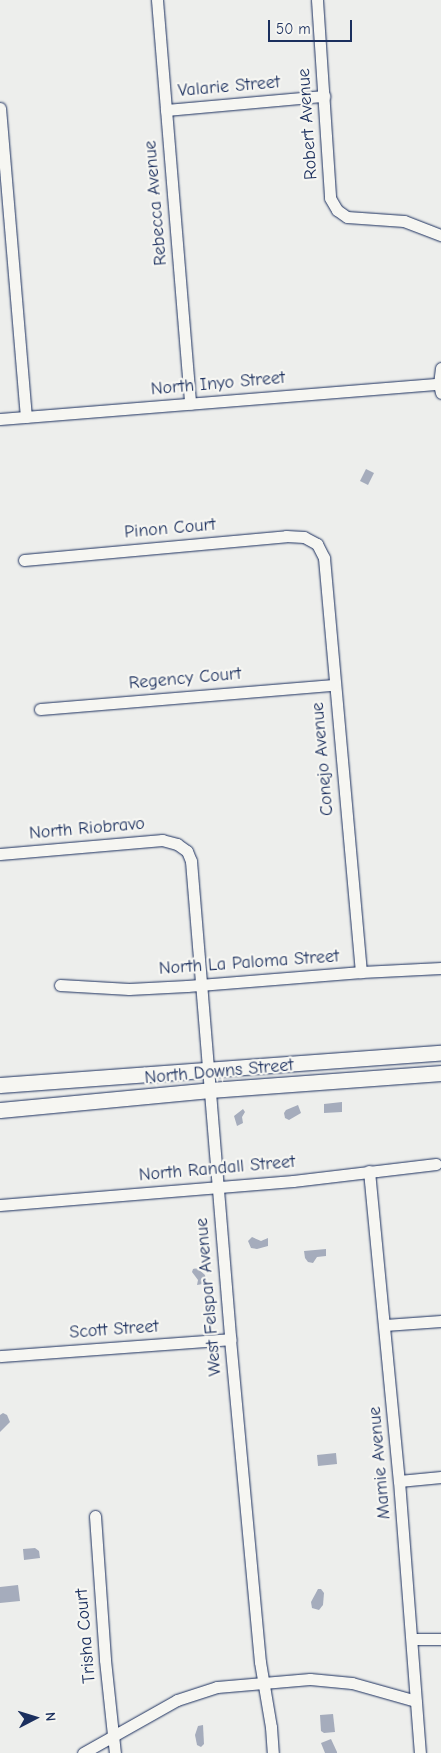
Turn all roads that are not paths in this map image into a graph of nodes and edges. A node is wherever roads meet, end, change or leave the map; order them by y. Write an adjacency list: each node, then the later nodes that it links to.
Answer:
1 (157, 0): 5 (street, Rebecca Avenue)
2 (317, 0): 3 (street, Robert Avenue)
3 (324, 96): 5 (street, Valarie Street); 6 (street, Robert Avenue)
4 (0, 108): 10 (street)
5 (166, 110): 9 (street, Rebecca Avenue)
6 (441, 235)
7 (441, 368): 8 (street)
8 (440, 388): 9 (street, North Inyo Street)
9 (190, 404): 10 (street, North Inyo Street)
10 (26, 417): 11 (street, North Inyo Street)
11 (0, 419)
12 (317, 544): 13 (street, Pinon Court); 14 (street, Conejo Avenue)
13 (24, 560)
14 (334, 685): 15 (street, Regency Court); 19 (street, Conejo Avenue)
15 (40, 708)
16 (177, 844): 17 (street, North Riobravo); 21 (street, West Felspar Avenue)
17 (0, 854)
18 (441, 968): 19 (street, North La Paloma Street)
19 (361, 972): 21 (street, North La Paloma Street)
20 (60, 984): 21 (street, North La Paloma Street)
21 (202, 985): 23 (street, West Felspar Avenue)
22 (441, 1053): 23 (main road, North Downs Street)
23 (208, 1071): 25 (main road, North Downs Street); 26 (street, West Felspar Avenue)
24 (441, 1073): 26 (main road, North Downs Street)
25 (0, 1085)
26 (210, 1090): 27 (main road, North Downs Street); 30 (street, West Felspar Avenue)
27 (0, 1110)
28 (436, 1164): 29 (street, North Randall Street)
29 (369, 1170): 30 (street, North Randall Street); 33 (street, Mamie Avenue)
30 (218, 1186): 31 (street, North Randall Street); 34 (street, West Felspar Avenue)
31 (0, 1205)
32 (441, 1321): 33 (street)
33 (385, 1325): 37 (street, Mamie Avenue)
34 (230, 1339): 35 (street, Scott Street); 41 (street, West Felspar Avenue)
35 (0, 1356)
36 (441, 1477): 37 (street)
37 (399, 1481): 39 (street, Mamie Avenue)
38 (95, 1516): 43 (street, Trisha Court)
39 (412, 1639): 40 (street); 42 (street, Mamie Avenue)
40 (441, 1639)
41 (262, 1682): 42 (street); 43 (street); 46 (street, West Felspar Avenue)
42 (416, 1701): 47 (street, Mamie Avenue)
43 (113, 1738): 44 (street); 45 (street, Trisha Court)
44 (83, 1753)
45 (115, 1753)
46 (273, 1753)
47 (420, 1753)

